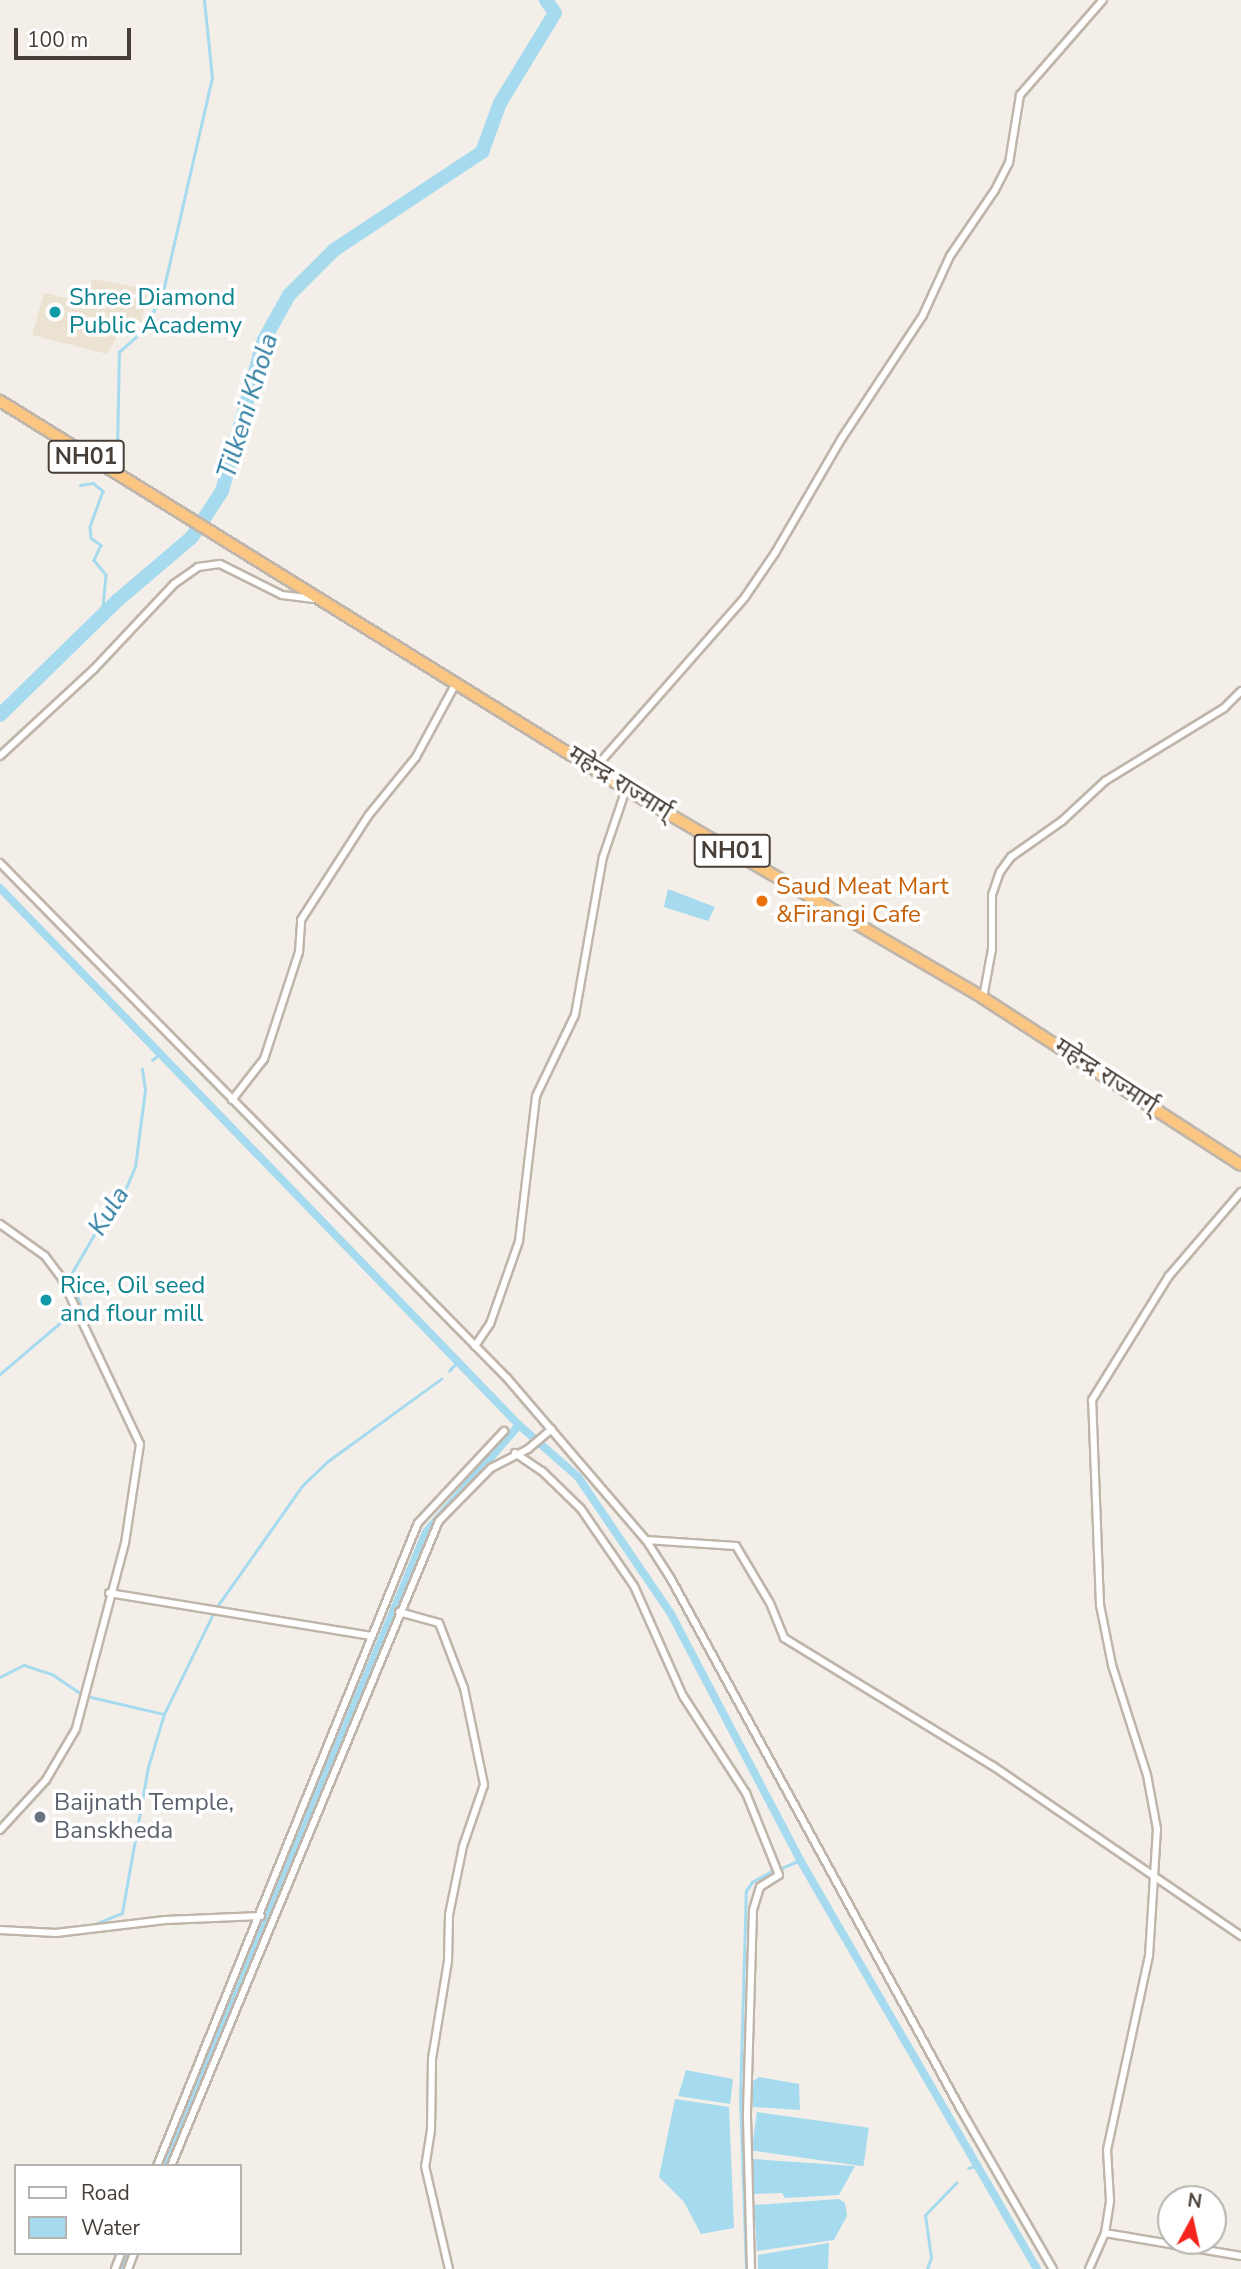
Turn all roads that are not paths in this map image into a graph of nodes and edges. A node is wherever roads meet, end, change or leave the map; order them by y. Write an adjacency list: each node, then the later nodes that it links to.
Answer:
1 (1103, 0): 7 (street)
2 (0, 401): 3 (highway, महेन्द्र राज्मार्ग् / NH01)
3 (314, 599): 4 (highway, महेन्द्र राज्मार्ग् / NH01); 6 (street)
4 (457, 681): 7 (highway, महेन्द्र राज्मार्ग् / NH01); 11 (street)
5 (1241, 691): 10 (street)
6 (0, 756)
7 (595, 768): 8 (highway, महेन्द्र राज्मार्ग् / NH01)
8 (626, 789): 10 (highway, महेन्द्र राज्मार्ग् / NH01); 15 (street)
9 (0, 863): 11 (street)
10 (983, 998): 12 (highway, महेन्द्र राज्मार्ग् / NH01)
11 (232, 1100): 15 (street)
12 (1241, 1165)
13 (1241, 1192): 24 (street)
14 (0, 1224): 20 (street)
15 (475, 1346): 16 (street)
16 (552, 1429): 18 (street); 19 (street)
17 (504, 1431): 22 (street)
18 (515, 1453): 21 (street); 33 (street)
19 (646, 1540): 24 (street); 34 (street)
20 (109, 1593): 22 (street); 23 (street)
21 (399, 1612): 29 (street); 32 (street)
22 (372, 1636): 25 (street)
23 (0, 1830)
24 (1155, 1874): 27 (street); 30 (street)
25 (261, 1916): 26 (street); 28 (street)
26 (0, 1930)
27 (1241, 1936)
28 (159, 2164)
29 (172, 2164)
30 (1105, 2233): 31 (street); 35 (street)
31 (1241, 2256)
32 (449, 2269)
33 (751, 2269)
34 (1053, 2269)
35 (1089, 2269)

